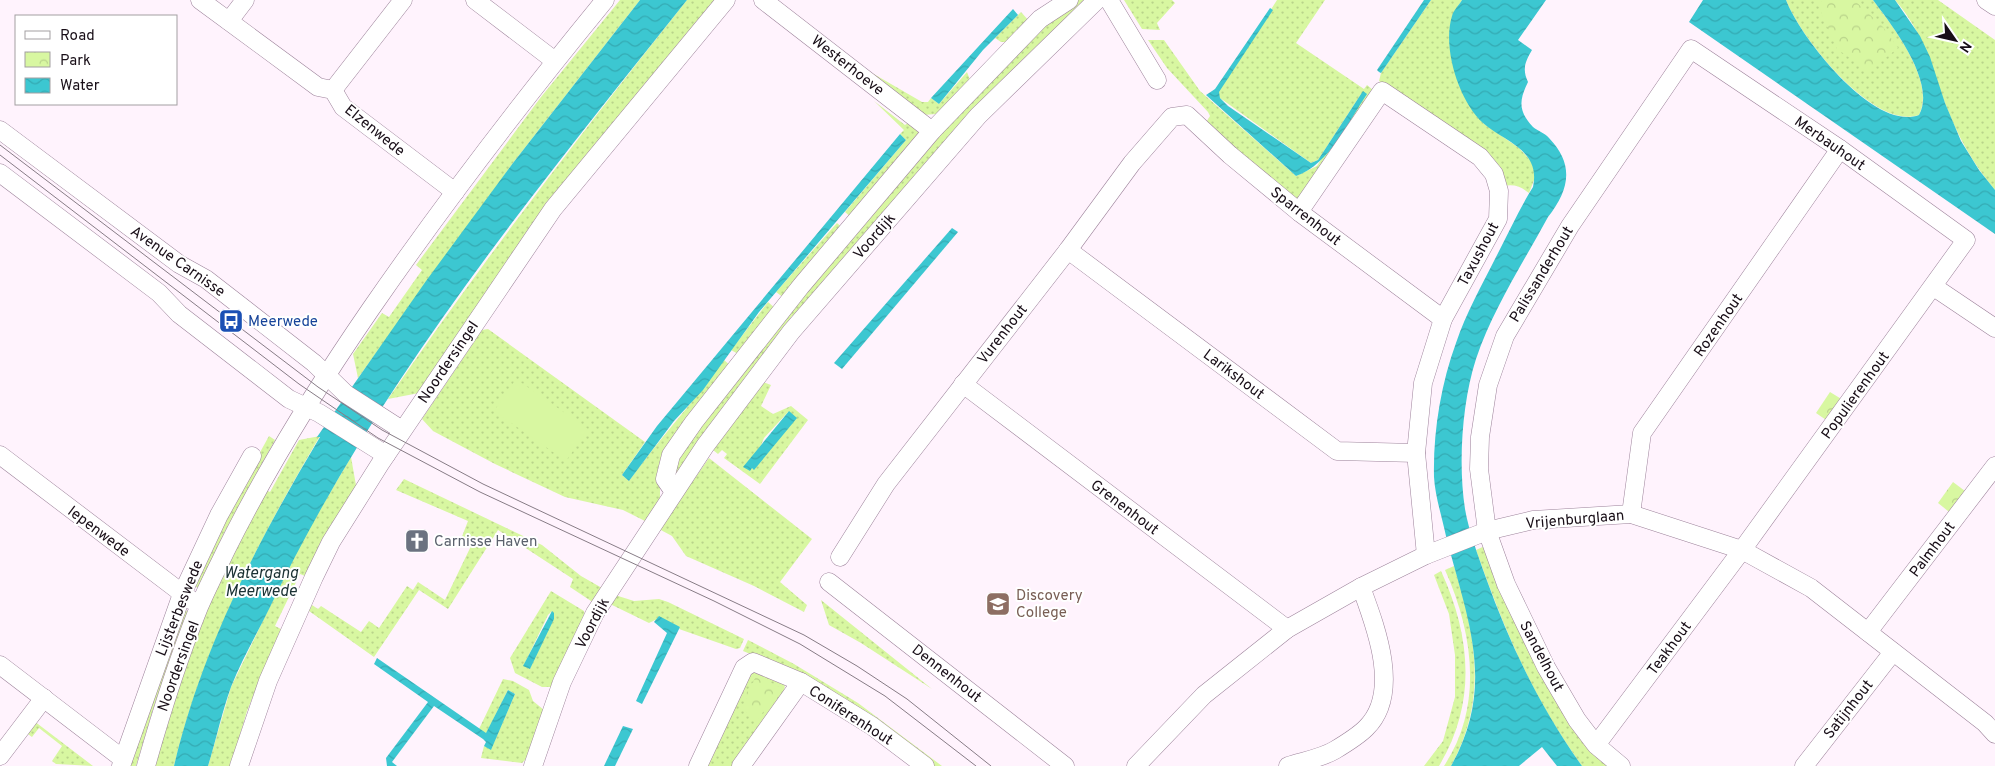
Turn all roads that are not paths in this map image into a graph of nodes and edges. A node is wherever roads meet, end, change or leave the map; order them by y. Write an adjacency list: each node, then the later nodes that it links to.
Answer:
1 (200, 0): 13 (street, Elzenwede)
2 (245, 0): 13 (street)
3 (403, 0): 17 (street)
4 (475, 0): 15 (street)
5 (605, 0): 15 (street, Noordersingel)
6 (726, 0): 33 (street, Noordersingel)
7 (763, 0): 20 (street, Westerhoeve)
8 (1069, 0): 20 (street, Voordijk)
9 (1097, 0): 39 (street, Voordijk)
10 (1109, 0): 16 (street)
11 (1986, 0): 12 (street)
12 (1995, 6)
13 (229, 20): 17 (street, Elzenwede)
14 (1691, 49): 21 (street, Merbauhout); 41 (street, Palissanderhout)
15 (555, 61): 23 (street, Noordersingel)
16 (1157, 80)
17 (333, 90): 23 (street, Elzenwede)
18 (1172, 117): 24 (street, Sparrenhout); 26 (street, Vurenhout)
19 (0, 130): 30 (street, Avenue Carnisse)
20 (932, 131): 39 (street, Voordijk)
21 (1840, 149): 25 (street, Merbauhout); 40 (street, Rozenhout)
22 (0, 173): 32 (street)
23 (454, 192): 30 (street, Noordersingel)
24 (1299, 212): 28 (street, Sparrenhout); 28 (street, Taxushout)
25 (1966, 240): 27 (street, Populierenhout)
26 (1068, 250): 31 (street, Vurenhout); 34 (street, Larikshout)
27 (1934, 287): 29 (street); 42 (street, Populierenhout)
28 (1443, 319): 34 (street, Taxushout)
29 (1995, 328)
30 (327, 374): 32 (street, Noordersingel); 33 (street, Avenue Carnisse)
31 (964, 384): 44 (street, Vurenhout); 49 (street, Grenenhout)
32 (305, 408): 35 (street); 48 (street, Noordersingel)
33 (402, 430): 35 (street, Noordersingel)
34 (1416, 453): 43 (street, Taxushout)
35 (386, 455): 61 (street, Noordersingel)
36 (0, 456): 47 (street, Iepenwede)
37 (252, 456): 47 (street, Lijsterbeswede)
38 (1995, 466): 50 (street, Palmhout)
39 (674, 492): 62 (street, Voordijk)
40 (1631, 514): 41 (street, Vrijenburglaan); 42 (street, Vrijenburglaan)
41 (1481, 533): 43 (street, Vrijenburglaan); 56 (street, Sandelhout)
42 (1742, 550): 50 (street, Vrijenburglaan); 56 (street, Teakhout)
43 (1426, 555): 46 (street, Vrijenburglaan)
44 (840, 557)
45 (829, 582): 66 (street, Dennenhout)
46 (1361, 587): 49 (street, Vrijenburglaan); 67 (street)
47 (182, 594): 48 (street, Iepenwede); 58 (street, Lijsterbeswede)
48 (199, 606): 60 (street, Noordersingel)
49 (1287, 629): 59 (street, Vrijenburglaan)
50 (1868, 632): 51 (street, Vrijenburglaan)
51 (1893, 652): 55 (street, Vrijenburglaan); 69 (street, Satijnhout)
52 (0, 665): 54 (street)
53 (801, 682): 63 (street, Coniferenhout); 64 (street, Coniferenhout); 65 (street, Coniferenhout)
54 (44, 698): 57 (street); 58 (street)
55 (1992, 723)
56 (1596, 746): 68 (street, Sandelhout)
57 (0, 756)
58 (122, 762)
59 (1141, 764)
60 (146, 766)
61 (239, 766)
62 (533, 766)
63 (698, 766)
64 (741, 766)
65 (925, 766)
66 (1065, 766)
67 (1288, 766)
68 (1621, 766)
69 (1804, 766)

